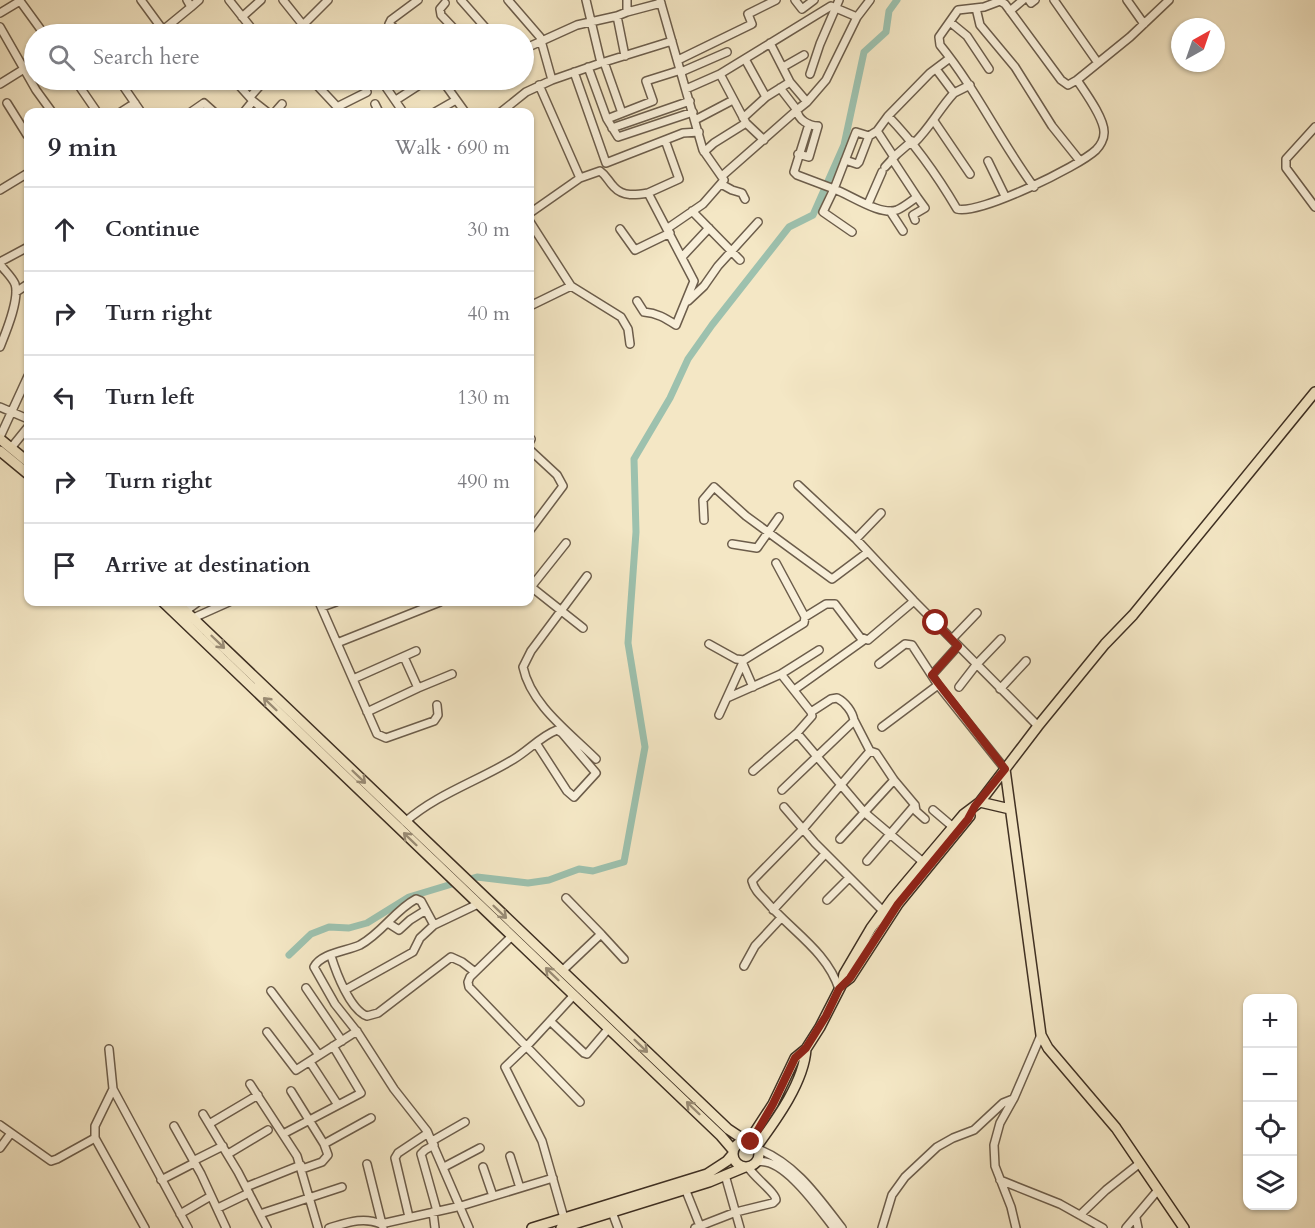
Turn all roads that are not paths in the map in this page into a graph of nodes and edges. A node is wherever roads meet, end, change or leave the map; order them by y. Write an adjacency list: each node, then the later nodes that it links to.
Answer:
1 (20, 0): 32 (street); 38 (street)
2 (141, 0): 39 (street)
3 (200, 0): 26 (street)
4 (229, 0): 35 (street)
5 (261, 0): 35 (street)
6 (283, 0): 42 (street)
7 (328, 0): 42 (street)
8 (418, 0): 43 (street)
9 (461, 0): 45 (street)
10 (510, 0): 46 (street)
11 (586, 0): 36 (street)
12 (627, 0): 31 (street)
13 (776, 0): 27 (street)
14 (795, 0): 15 (street)
15 (814, 0)
16 (839, 0): 28 (street)
17 (870, 0): 34 (street)
18 (1023, 0): 30 (street)
19 (1029, 0): 20 (street)
20 (1035, 0)
21 (1054, 0): 61 (street)
22 (1126, 0): 47 (street)
23 (1169, 0): 47 (street)
24 (445, 1): 44 (street)
25 (660, 1): 31 (street); 51 (street)
26 (189, 3): 40 (street)
27 (763, 3): 59 (street)
28 (831, 4): 34 (street); 52 (street); 70 (street)
29 (976, 8): 30 (street); 37 (street); 140 (street)
30 (1010, 11): 72 (street)
31 (627, 12): 33 (street)
32 (0, 13)
33 (617, 16): 36 (street); 56 (street)
34 (857, 17): 98 (street)
35 (242, 18): 41 (street)
36 (591, 22): 50 (street); 60 (street)
37 (950, 22): 58 (street); 66 (street)
38 (37, 24)
39 (155, 24)
40 (168, 24)
41 (247, 24)
42 (303, 24)
43 (389, 24)
44 (450, 24)
45 (482, 24)
46 (530, 24)
47 (1144, 24): 61 (street)
48 (1, 30): 64 (street)
49 (534, 30): 50 (street)
50 (541, 40): 53 (street); 71 (street)
51 (672, 40): 56 (street); 59 (street)
52 (770, 43): 57 (street); 63 (street)
53 (534, 44)
54 (727, 52): 67 (street)
55 (804, 55): 63 (street)
56 (625, 56): 60 (street)
57 (745, 58): 69 (street); 92 (street)
58 (950, 58): 65 (street); 76 (street)
59 (678, 60): 67 (street)
60 (603, 63): 62 (street); 121 (street)
61 (1098, 63): 72 (street)
62 (588, 67): 68 (street); 123 (street)
63 (783, 67): 73 (street)
64 (24, 69): 74 (street)
65 (936, 69): 91 (street); 122 (street)
66 (989, 69)
67 (681, 71): 79 (street); 121 (street)
68 (574, 72): 71 (street); 133 (street)
69 (720, 74): 79 (street); 96 (street)
70 (810, 74)
71 (552, 80): 75 (street)
72 (1077, 80): 140 (street)
73 (790, 82): 78 (street); 98 (street)
74 (0, 84)
75 (539, 85): 77 (street); 143 (street)
76 (970, 85): 91 (street); 145 (street)
77 (534, 88)
78 (780, 88): 92 (street); 119 (street)
79 (686, 89): 97 (street)
80 (38, 90): 103 (street)
81 (82, 90): 104 (street)
82 (126, 90): 100 (street)
83 (243, 90): 93 (street)
84 (258, 90): 93 (street)
85 (321, 90): 112 (street)
86 (388, 90): 94 (street)
87 (412, 90): 94 (street)
88 (449, 90): 95 (street)
89 (530, 90): 118 (street)
90 (367, 92): 113 (street)
91 (954, 93): 126 (street)
92 (766, 97): 125 (street)
93 (251, 99): 109 (street); 110 (street)
94 (396, 100): 115 (street)
95 (456, 100): 116 (street); 117 (street)
96 (734, 100): 124 (street); 125 (street)
97 (690, 101): 120 (street); 128 (street)
98 (807, 102): 119 (street)
99 (7, 103): 129 (street)
100 (135, 103): 105 (street); 106 (street)
101 (282, 104): 111 (street)
102 (375, 104): 114 (street)
103 (49, 108)
104 (94, 108)
105 (127, 108)
106 (138, 108)
107 (197, 108): 108 (street)
108 (210, 108)
109 (246, 108)
110 (262, 108)
111 (278, 108)
112 (338, 108)
113 (343, 108)
114 (377, 108)
115 (401, 108)
116 (442, 108)
117 (462, 108)
118 (506, 108)
119 (797, 110): 134 (street); 146 (street)
120 (693, 112): 124 (street); 128 (street)
121 (622, 113): 123 (street)
122 (888, 116): 130 (street); 135 (street)
123 (607, 119): 128 (street)
124 (695, 120): 131 (street)
125 (745, 120): 134 (street); 136 (street)
126 (934, 121): 135 (street); 141 (street)
127 (1315, 127): 153 (street)
128 (612, 128)
129 (24, 129)
130 (877, 130): 132 (street); 137 (street)
131 (699, 132): 133 (street); 136 (street)
132 (869, 136): 138 (street); 138 (street)
133 (665, 140): 148 (street)
134 (764, 140): 144 (street)
135 (913, 142): 137 (street); 149 (street)
136 (705, 152): 144 (street)
137 (893, 158): 150 (street); 152 (street)
138 (845, 160): 146 (street)
139 (987, 161): 149 (street)
140 (1080, 161): 145 (street)
141 (970, 174)
142 (24, 175): 147 (street)
143 (580, 178): 148 (street); 154 (street)
144 (722, 180): 151 (street); 155 (street)
145 (1034, 187): 149 (street)
146 (829, 188): 152 (street); 164 (street)
147 (0, 190)
148 (648, 193): 162 (street)
149 (1005, 196)
150 (917, 197): 156 (street); 157 (street)
151 (746, 199)
152 (868, 204): 156 (street)
153 (1315, 207)
154 (534, 210)
155 (692, 211): 160 (street); 162 (street)
156 (890, 211): 163 (street)
157 (915, 220)
158 (758, 222): 166 (street)
159 (534, 228): 171 (street)
160 (709, 228): 166 (street); 167 (street)
161 (620, 230): 162 (street)
162 (669, 231): 167 (street)
163 (903, 231)
164 (852, 232)
165 (24, 250): 169 (street)
166 (731, 251): 168 (street); 174 (street)
167 (682, 257): 174 (street)
168 (740, 260)
169 (0, 263): 172 (street)
170 (24, 286): 172 (street)
171 (571, 286): 175 (street); 176 (street)
172 (15, 292): 177 (street)
173 (637, 301): 174 (street)
174 (687, 302)
175 (534, 304)
176 (630, 344)
177 (0, 346)
178 (24, 385): 181 (street)
179 (1315, 392): 245 (main road)
180 (0, 407): 181 (street)
181 (12, 412): 182 (street); 184 (street)
182 (24, 417)
183 (24, 432): 185 (street)
184 (0, 438): 185 (main road)
185 (11, 447): 188 (main road)
186 (0, 451): 189 (main road)
187 (534, 455): 194 (street)
188 (24, 458)
189 (24, 471)
190 (798, 485): 196 (street)
191 (881, 513): 196 (street)
192 (779, 517): 195 (street)
193 (704, 520): 195 (street)
194 (534, 525)
195 (769, 533): 198 (street); 199 (street)
196 (856, 539): 199 (street)
197 (566, 543): 202 (street)
198 (732, 544)
199 (868, 552): 204 (street)
200 (776, 563): 213 (street)
201 (587, 576): 211 (street)
202 (534, 582)
203 (534, 590): 211 (street)
204 (914, 601): 216 (street); 218 (street)
205 (169, 606): 214 (main road)
206 (179, 606): 214 (main road)
207 (195, 606): 214 (street)
208 (218, 606): 214 (street)
209 (322, 606): 219 (street)
210 (430, 606): 219 (street)
211 (562, 611): 215 (street); 251 (street)
212 (977, 613): 216 (street)
213 (805, 616): 218 (street); 225 (street)
214 (186, 617): 264 (main road, one-way to 264); 275 (main road, one-way to 214)
215 (583, 628)
216 (952, 639): 221 (street)
217 (1001, 639): 228 (street)
218 (864, 640): 238 (street)
219 (337, 643): 232 (street)
220 (709, 644): 225 (street)
221 (958, 646): 228 (street); 231 (street)
222 (416, 651): 224 (street)
223 (819, 651): 230 (street)
224 (404, 657): 232 (street); 236 (street)
225 (744, 662): 234 (street); 239 (street)
226 (1026, 662): 237 (street)
227 (879, 664): 231 (street)
228 (976, 664): 235 (street); 237 (street)
229 (452, 674): 236 (street)
230 (781, 674): 234 (street); 238 (street)
231 (932, 675): 233 (street)
232 (353, 679): 241 (street)
233 (938, 685): 246 (street); 252 (street)
234 (753, 687): 239 (street)
235 (959, 687)
236 (418, 688): 241 (street)
237 (1000, 689): 245 (street)
238 (794, 690): 242 (street)
239 (727, 698): 243 (street)
240 (437, 705): 241 (street)
241 (367, 712)
242 (811, 712): 244 (street); 247 (street)
243 (720, 715)
244 (854, 720): 249 (street); 250 (street)
245 (1038, 726): 252 (main road)
246 (882, 727)
247 (797, 733): 250 (street); 253 (street)
248 (536, 743): 248 (street); 264 (street)
249 (870, 751): 254 (street); 255 (street)
250 (817, 756): 255 (street); 256 (street)
251 (596, 759)
252 (1005, 769): 257 (main road); 260 (main road)
253 (753, 771)
254 (894, 780): 258 (street); 262 (street)
255 (841, 784): 262 (street); 266 (street)
256 (782, 790)
257 (978, 804): 260 (main road); 265 (main road); 289 (main road)
258 (915, 806): 263 (street); 267 (street)
259 (784, 807): 266 (street)
260 (1010, 809): 298 (main road)
261 (933, 810): 265 (street)
262 (864, 812): 267 (street); 268 (street)
263 (925, 819)
264 (405, 822): 287 (main road, one-way to 287)
265 (953, 827): 271 (main road)
266 (803, 829): 269 (street); 277 (street)
267 (891, 835): 270 (street); 271 (street)
268 (840, 839)
269 (825, 854): 272 (street); 277 (street)
270 (867, 861)
271 (923, 862): 278 (main road)
272 (849, 878): 274 (street); 278 (street)
273 (566, 898): 282 (street)
274 (827, 900)
275 (478, 904): 281 (street); 283 (main road)
276 (426, 910): 280 (street); 280 (street); 281 (street)
277 (772, 910): 279 (street)
278 (883, 911): 289 (main road)
279 (782, 918): 286 (street); 289 (street)
280 (388, 924): 284 (street)
281 (434, 925): 291 (street)
282 (600, 934): 285 (street); 287 (street)
283 (512, 936): 288 (street); 293 (main road, one-way to 283)
284 (331, 956): 291 (street); 296 (street)
285 (624, 959)
286 (744, 966)
287 (562, 971): 326 (main road, one-way to 326)
288 (475, 972): 291 (street); 301 (street)
289 (841, 987): 302 (main road)
290 (306, 988): 299 (street)
291 (345, 990)
292 (272, 991): 304 (street)
293 (574, 995): 294 (street); 295 (main road)
294 (550, 1022): 295 (street); 301 (street)
295 (609, 1029): 330 (main road, one-way to 295)
296 (357, 1031): 299 (street); 324 (street)
297 (267, 1032): 305 (street)
298 (1041, 1035): 310 (street); 334 (main road)
299 (342, 1041): 300 (street)
300 (333, 1046): 304 (street); 312 (street)
301 (527, 1046): 311 (street); 341 (street)
302 (806, 1048): 326 (main road); 326 (main road)
303 (108, 1049): 307 (street)
304 (319, 1055): 305 (street)
305 (310, 1062): 312 (street)
306 (250, 1084): 309 (street)
307 (113, 1089): 323 (street); 342 (street)
308 (291, 1091): 315 (street)
309 (258, 1095): 317 (street); 322 (street)
310 (1014, 1098): 343 (street); 379 (street)
311 (580, 1102)
312 (338, 1105): 315 (street)
313 (203, 1114): 317 (street)
314 (371, 1118): 325 (street)
315 (309, 1120): 322 (street); 325 (street)
316 (465, 1122): 324 (street)
317 (209, 1124): 327 (street)
318 (0, 1125): 321 (street)
319 (174, 1126): 333 (street)
320 (268, 1130): 331 (street)
321 (10, 1132): 323 (street); 328 (street)
322 (283, 1134): 337 (street)
323 (95, 1138): 365 (street)
324 (432, 1140): 338 (street); 354 (street); 360 (street)
325 (324, 1144): 337 (street)
326 (753, 1144): 330 (main road); 336 (main road); 378 (street)
327 (223, 1146): 331 (street); 333 (street)
328 (0, 1148)
329 (480, 1148): 338 (street)
330 (733, 1152): 336 (main road); 344 (main road)
331 (228, 1154): 347 (street)
332 (510, 1156): 346 (street)
333 (194, 1162): 342 (street); 349 (street)
334 (1140, 1163): 348 (main road); 359 (street)
335 (367, 1164): 363 (street)
336 (750, 1166): 340 (main road); 356 (street); 377 (street)
337 (301, 1167): 347 (street); 350 (street)
338 (444, 1167): 352 (street)
339 (483, 1167): 351 (street)
340 (725, 1175): 344 (main road); 356 (street)
341 (553, 1178): 346 (street); 361 (street)
342 (162, 1180): 357 (street)
343 (1000, 1180): 359 (street); 380 (street)
344 (684, 1186): 355 (main road); 361 (main road); 364 (street)
345 (342, 1187): 350 (street)
346 (520, 1188): 351 (street)
347 (248, 1190): 353 (street); 358 (street)
348 (1158, 1190): 362 (street); 384 (main road)
349 (212, 1196): 353 (street); 357 (street)
350 (309, 1196): 358 (street); 369 (street)
351 (492, 1196): 352 (street)
352 (461, 1206): 354 (street); 372 (street)
353 (218, 1208): 367 (street)
354 (435, 1212): 360 (street); 371 (street)
355 (612, 1212): 374 (main road); 375 (street)
356 (735, 1212): 364 (street); 376 (street)
357 (180, 1214): 366 (street)
358 (260, 1214): 368 (street)
359 (1080, 1215): 381 (street)
360 (409, 1217): 363 (street)
361 (564, 1218): 373 (main road)
362 (1136, 1218): 382 (street); 383 (street)
363 (382, 1226): 370 (street)
364 (699, 1227)
365 (145, 1228)
366 (188, 1228)
367 (226, 1228)
368 (267, 1228)
369 (318, 1228)
370 (329, 1228)
371 (435, 1228)
372 (469, 1228)
373 (532, 1228)
374 (561, 1228)
375 (618, 1228)
376 (740, 1228)
377 (834, 1228)
378 (842, 1228)
379 (882, 1228)
380 (1016, 1228)
381 (1103, 1228)
382 (1126, 1228)
383 (1138, 1228)
384 (1184, 1228)

